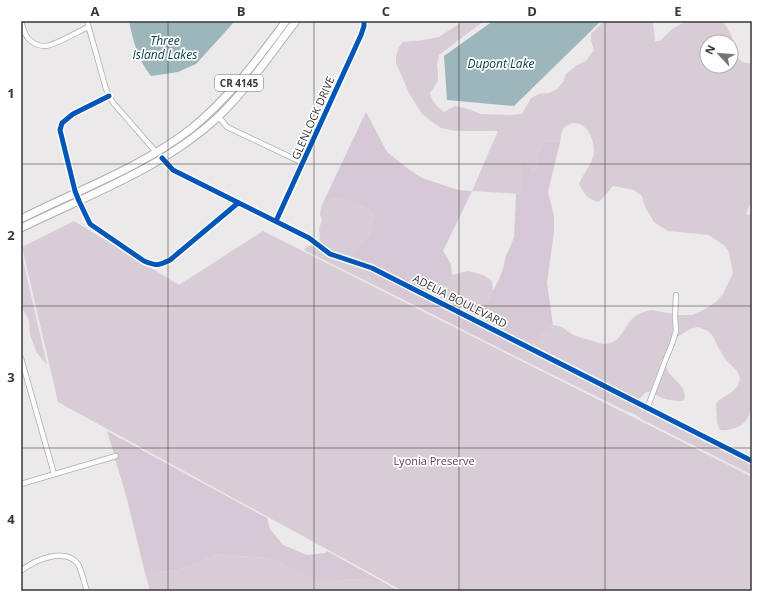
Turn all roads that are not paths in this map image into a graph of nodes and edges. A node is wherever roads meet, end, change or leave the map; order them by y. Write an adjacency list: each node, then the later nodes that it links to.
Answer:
1 (21, 21): 6 (street)
2 (87, 21): 6 (street)
3 (286, 21): 9 (main road, CR 4145)
4 (296, 21): 8 (main road, CR 4145)
5 (364, 21): 12 (street, GLENLOCK DRIVE)
6 (88, 27): 7 (street)
7 (109, 96): 10 (street); 13 (street)
8 (218, 116): 11 (main road, CR 4145); 12 (street)
9 (167, 145): 10 (main road, CR 4145); 11 (main road)
10 (156, 152): 13 (main road, CR 4145)
11 (162, 158): 14 (main road, CR 4145); 15 (street, ADELIA BOULEVARD)
12 (303, 163): 17 (street, GLENLOCK DRIVE)
13 (76, 194): 14 (street); 16 (main road, CR 4145)
14 (79, 201): 15 (street); 18 (main road, CR 4145)
15 (238, 203): 17 (street, ADELIA BOULEVARD)
16 (21, 219)
17 (276, 221): 21 (street, ADELIA BOULEVARD)
18 (21, 228)
19 (676, 295): 21 (street)
20 (21, 358): 24 (street)
21 (647, 408): 23 (street, ADELIA BOULEVARD)
22 (116, 456): 24 (street)
23 (752, 461)
24 (54, 474): 25 (street)
25 (21, 484)
26 (21, 570): 27 (street)
27 (87, 591)

